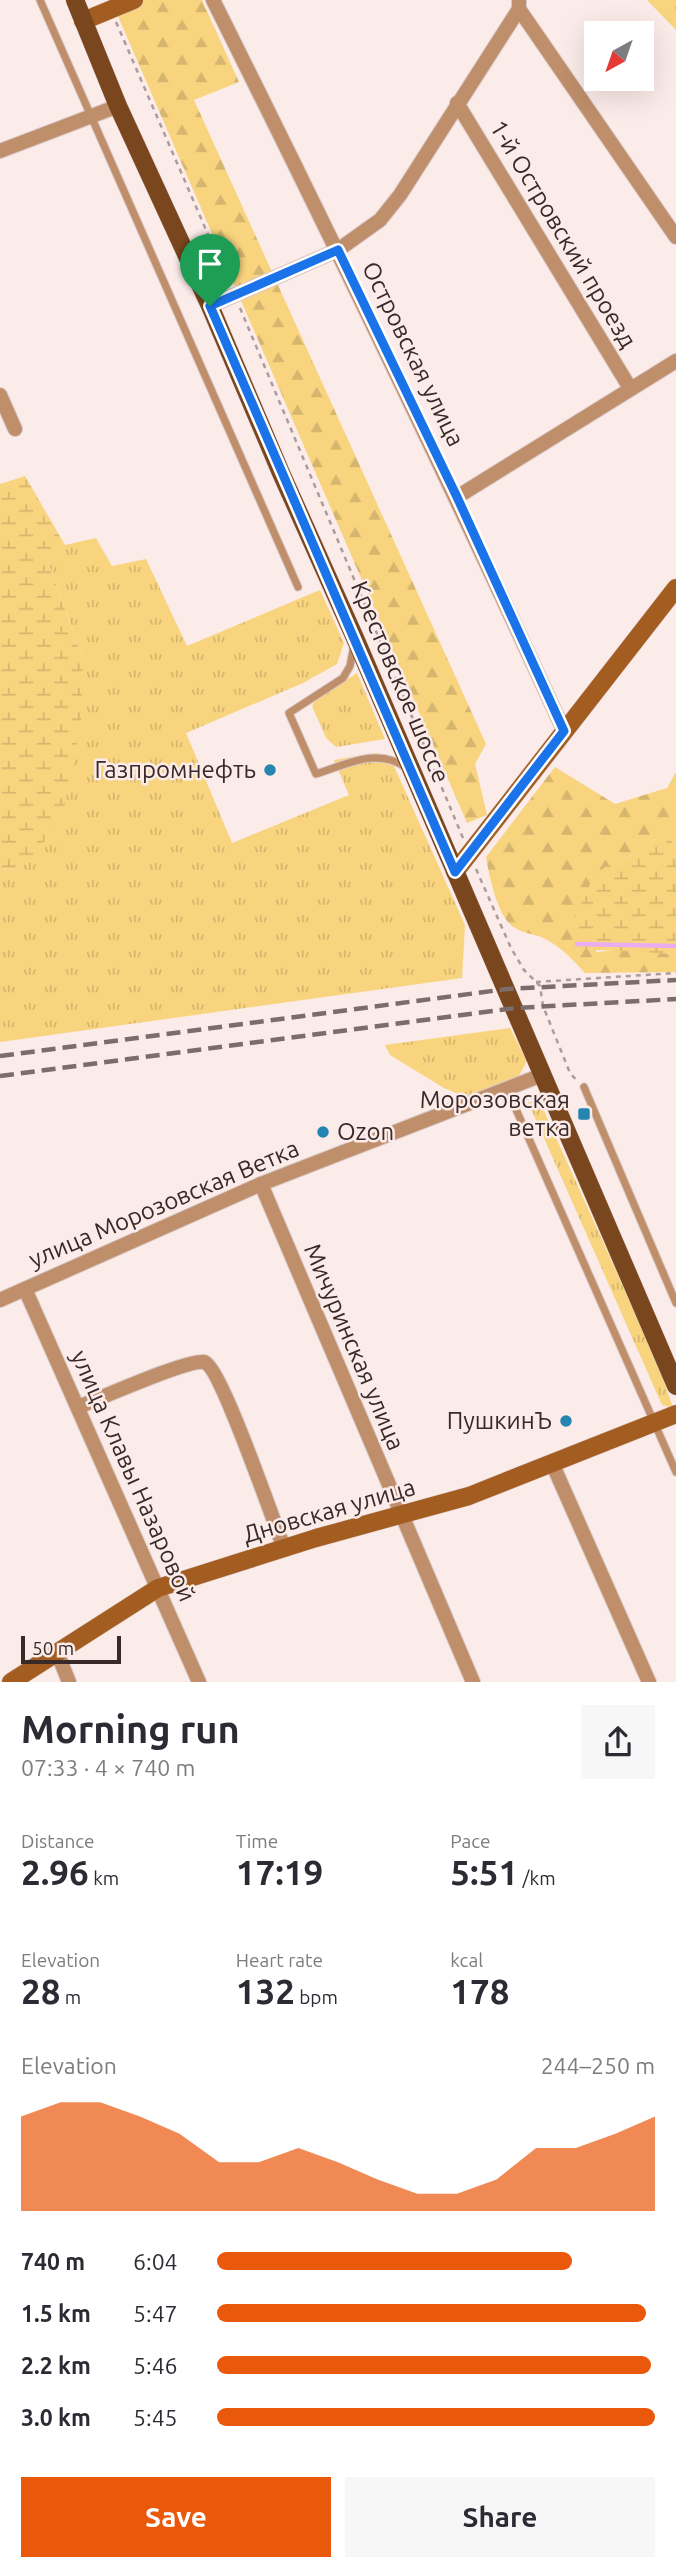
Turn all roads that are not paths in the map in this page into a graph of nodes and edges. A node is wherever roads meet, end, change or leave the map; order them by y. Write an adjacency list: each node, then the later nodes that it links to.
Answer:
1 (40, 0): 9 (lane)
2 (75, 0): 6 (main road, Крестовское шоссе)
3 (134, 0): 6 (street)
4 (213, 0): 12 (street, Островская улица)
5 (519, 5): 7 (street); 11 (street)
6 (83, 21): 8 (main road, Крестовское шоссе)
7 (457, 103): 12 (street); 15 (street, 1-й Островский проезд)
8 (118, 106): 9 (street); 13 (main road, Крестовское шоссе)
9 (91, 117): 10 (street); 19 (lane)
10 (0, 151)
11 (676, 237)
12 (338, 250): 13 (street); 18 (street, Островская улица)
13 (210, 306): 21 (main road, Крестовское шоссе)
14 (676, 361): 15 (street)
15 (631, 388): 18 (street)
16 (0, 396): 17 (street)
17 (15, 429)
18 (457, 497): 22 (street, Островская улица)
19 (298, 587)
20 (676, 588): 22 (street)
21 (355, 638): 23 (main road, Крестовское шоссе); 23 (lane)
22 (564, 731): 24 (street)
23 (414, 775): 24 (main road, Крестовское шоссе)
24 (455, 872): 25 (main road, Крестовское шоссе)
25 (542, 1075): 27 (street, улица Морозовская Ветка); 32 (main road, Крестовское шоссе)
26 (584, 1087): 31 (lane)
27 (507, 1089): 28 (street, улица Морозовская Ветка); 35 (lane)
28 (261, 1184): 29 (street, улица Морозовская Ветка); 38 (street, Мичуринская улица)
29 (26, 1289): 30 (street, улица Морозовская Ветка); 33 (street, улица Клавы Назаровой)
30 (0, 1300)
31 (676, 1303)
32 (676, 1386)
33 (78, 1407): 39 (street); 40 (street, улица Клавы Назаровой)
34 (676, 1414): 35 (street, Дновская улица)
35 (654, 1423): 36 (street, Дновская улица); 37 (lane)
36 (552, 1463): 38 (street, Дновская улица); 46 (street)
37 (676, 1472)
38 (400, 1515): 39 (street, Дновская улица); 45 (street, Мичуринская улица)
39 (284, 1548): 40 (street, Дновская улица)
40 (158, 1588): 41 (street, Дновская улица); 44 (street, улица Клавы Назаровой)
41 (57, 1652): 42 (street, Дновская улица); 43 (street)
42 (11, 1682)
43 (69, 1682)
44 (199, 1682)
45 (473, 1682)
46 (649, 1682)

